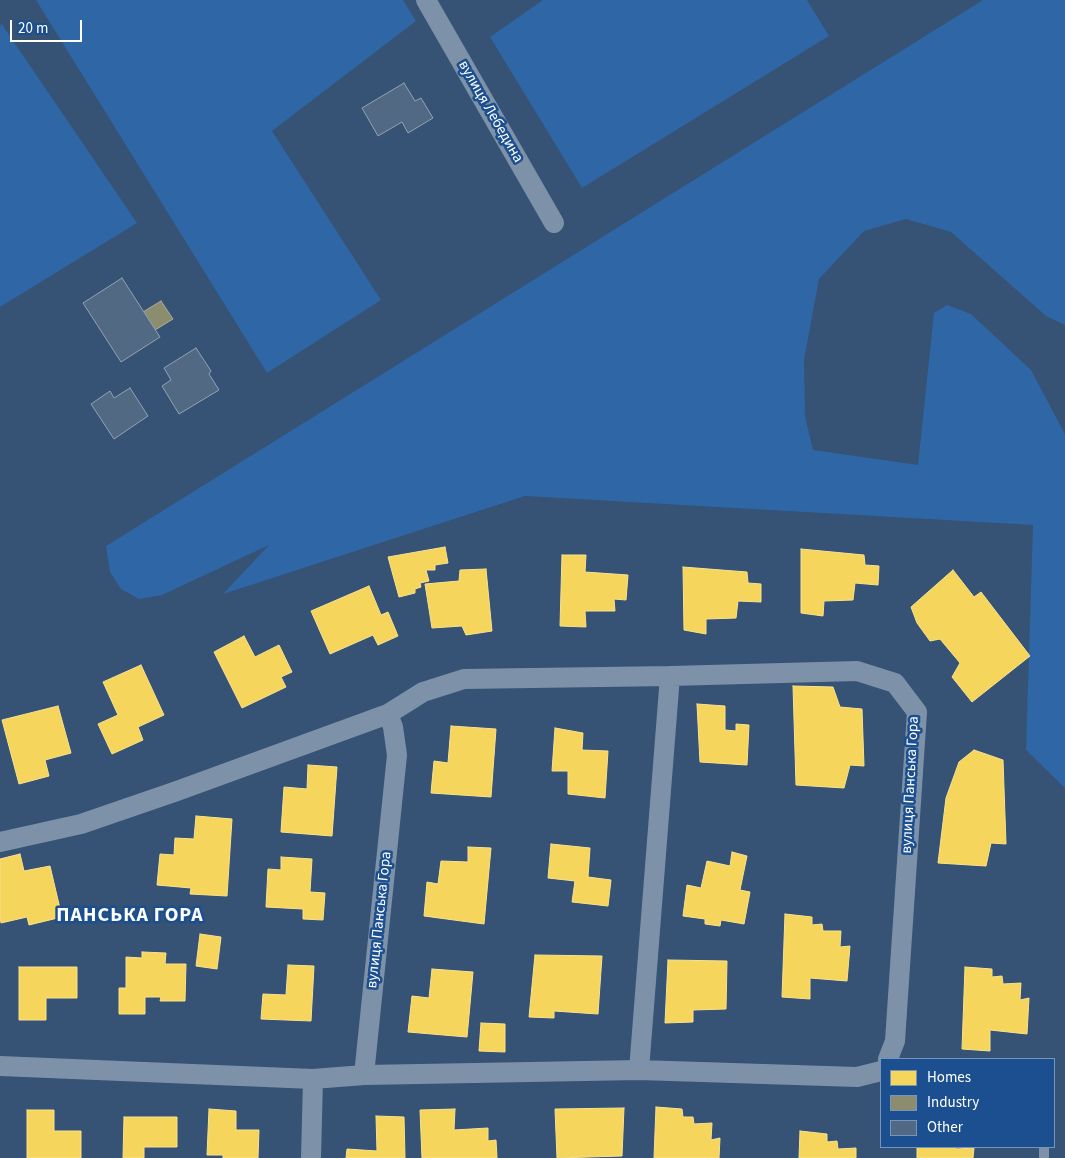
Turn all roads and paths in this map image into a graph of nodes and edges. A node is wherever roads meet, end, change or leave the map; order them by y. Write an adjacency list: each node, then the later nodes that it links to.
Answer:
1 (426, 0): 2 (street, вулиця Лебедина)
2 (554, 223)
3 (670, 676): 4 (street, вулиця Панська Гора); 6 (street, вулиця Панська Гора); 8 (street)
4 (388, 714): 5 (street, вулиця Панська Гора); 10 (street, вулиця Панська Гора)
5 (0, 842)
6 (888, 1058)
7 (0, 1066): 11 (street)
8 (639, 1070): 9 (street); 10 (street)
9 (880, 1071)
10 (364, 1075): 11 (street)
11 (313, 1079): 12 (street)
12 (311, 1158)

